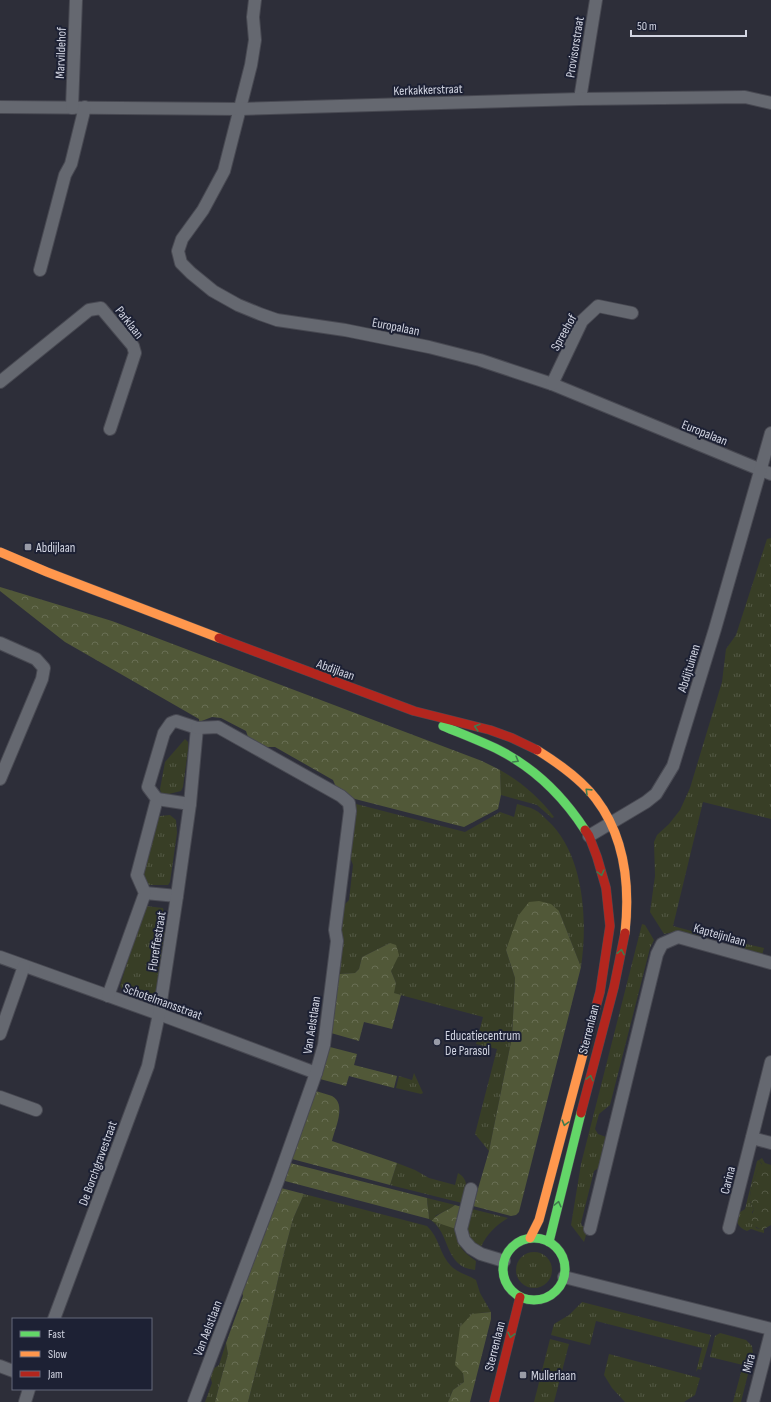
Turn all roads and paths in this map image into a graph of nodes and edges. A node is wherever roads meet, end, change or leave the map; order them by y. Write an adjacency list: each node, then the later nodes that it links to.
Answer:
1 (76, 0): 8 (street, Marvildehof)
2 (254, 0): 9 (street, Europalaan)
3 (596, 0): 4 (street, Provisorstraat)
4 (580, 99): 5 (street, Kerkakkerstraat); 9 (street, Kerkakkerstraat)
5 (771, 103)
6 (0, 107): 8 (street, Kerkakkerstraat)
7 (85, 107): 8 (street, Kerkakkerstraat); 9 (street, Kerkakkerstraat); 10 (street)
8 (72, 108)
9 (240, 109): 13 (street, Europalaan)
10 (40, 270)
11 (632, 313): 13 (street, Spreehof)
12 (0, 382): 14 (street, Parklaan)
13 (552, 384): 16 (street, Europalaan)
14 (110, 429)
15 (771, 433): 16 (street, Abdijtuinen)
16 (766, 472): 26 (street, Abdijtuinen)
17 (0, 552): 19 (street, Abdijlaan)
18 (0, 560): 19 (street, Abdijlaan)
19 (21, 562): 21 (street, Abdijlaan)
20 (0, 643): 23 (street)
21 (418, 713): 26 (street, Abdijlaan, one-way to 21); 27 (street, Abdijlaan, one-way to 27)
22 (197, 728): 24 (street); 25 (street, Floreffestraat); 37 (street, Van Aelstlaan)
23 (0, 779)
24 (157, 799): 25 (street); 28 (street, Floreffestraat)
25 (190, 804): 29 (street, Floreffestraat)
26 (609, 823): 27 (street, Abdijtuinen); 46 (street, Sterrenlaan, one-way to 26)
27 (588, 836): 45 (street, Sterrenlaan, one-way to 45)
28 (145, 893): 29 (street, Floreffestraat); 33 (street, Floreffestraat)
29 (177, 896): 34 (street, Floreffestraat)
30 (0, 957): 32 (street, Schotelmansstraat)
31 (771, 963): 44 (street, Kapteijnlaan)
32 (24, 966): 33 (street, Schotelmansstraat); 35 (street)
33 (108, 996): 34 (street, Schotelmansstraat)
34 (159, 1014): 37 (street, Schotelmansstraat); 50 (street, De Borchgravestraat)
35 (0, 1034)
36 (771, 1062): 40 (street, Carina)
37 (316, 1073): 56 (street, Van Aelstlaan)
38 (0, 1097): 39 (street)
39 (36, 1110)
40 (752, 1138): 41 (street); 43 (street, Carina)
41 (771, 1143)
42 (471, 1189): 47 (street)
43 (729, 1228)
44 (590, 1229)
45 (530, 1238): 46 (street); 47 (street)
46 (550, 1242): 48 (street)
47 (504, 1261): 49 (street)
48 (564, 1277): 49 (street); 51 (street)
49 (520, 1297): 57 (street, Sterrenlaan, one-way to 57)
50 (54, 1318)
51 (771, 1331): 58 (street, Mira)
52 (0, 1366): 53 (street)
53 (12, 1371)
54 (29, 1390): 55 (street)
55 (25, 1402)
56 (194, 1402)
57 (494, 1402)
58 (752, 1402)

